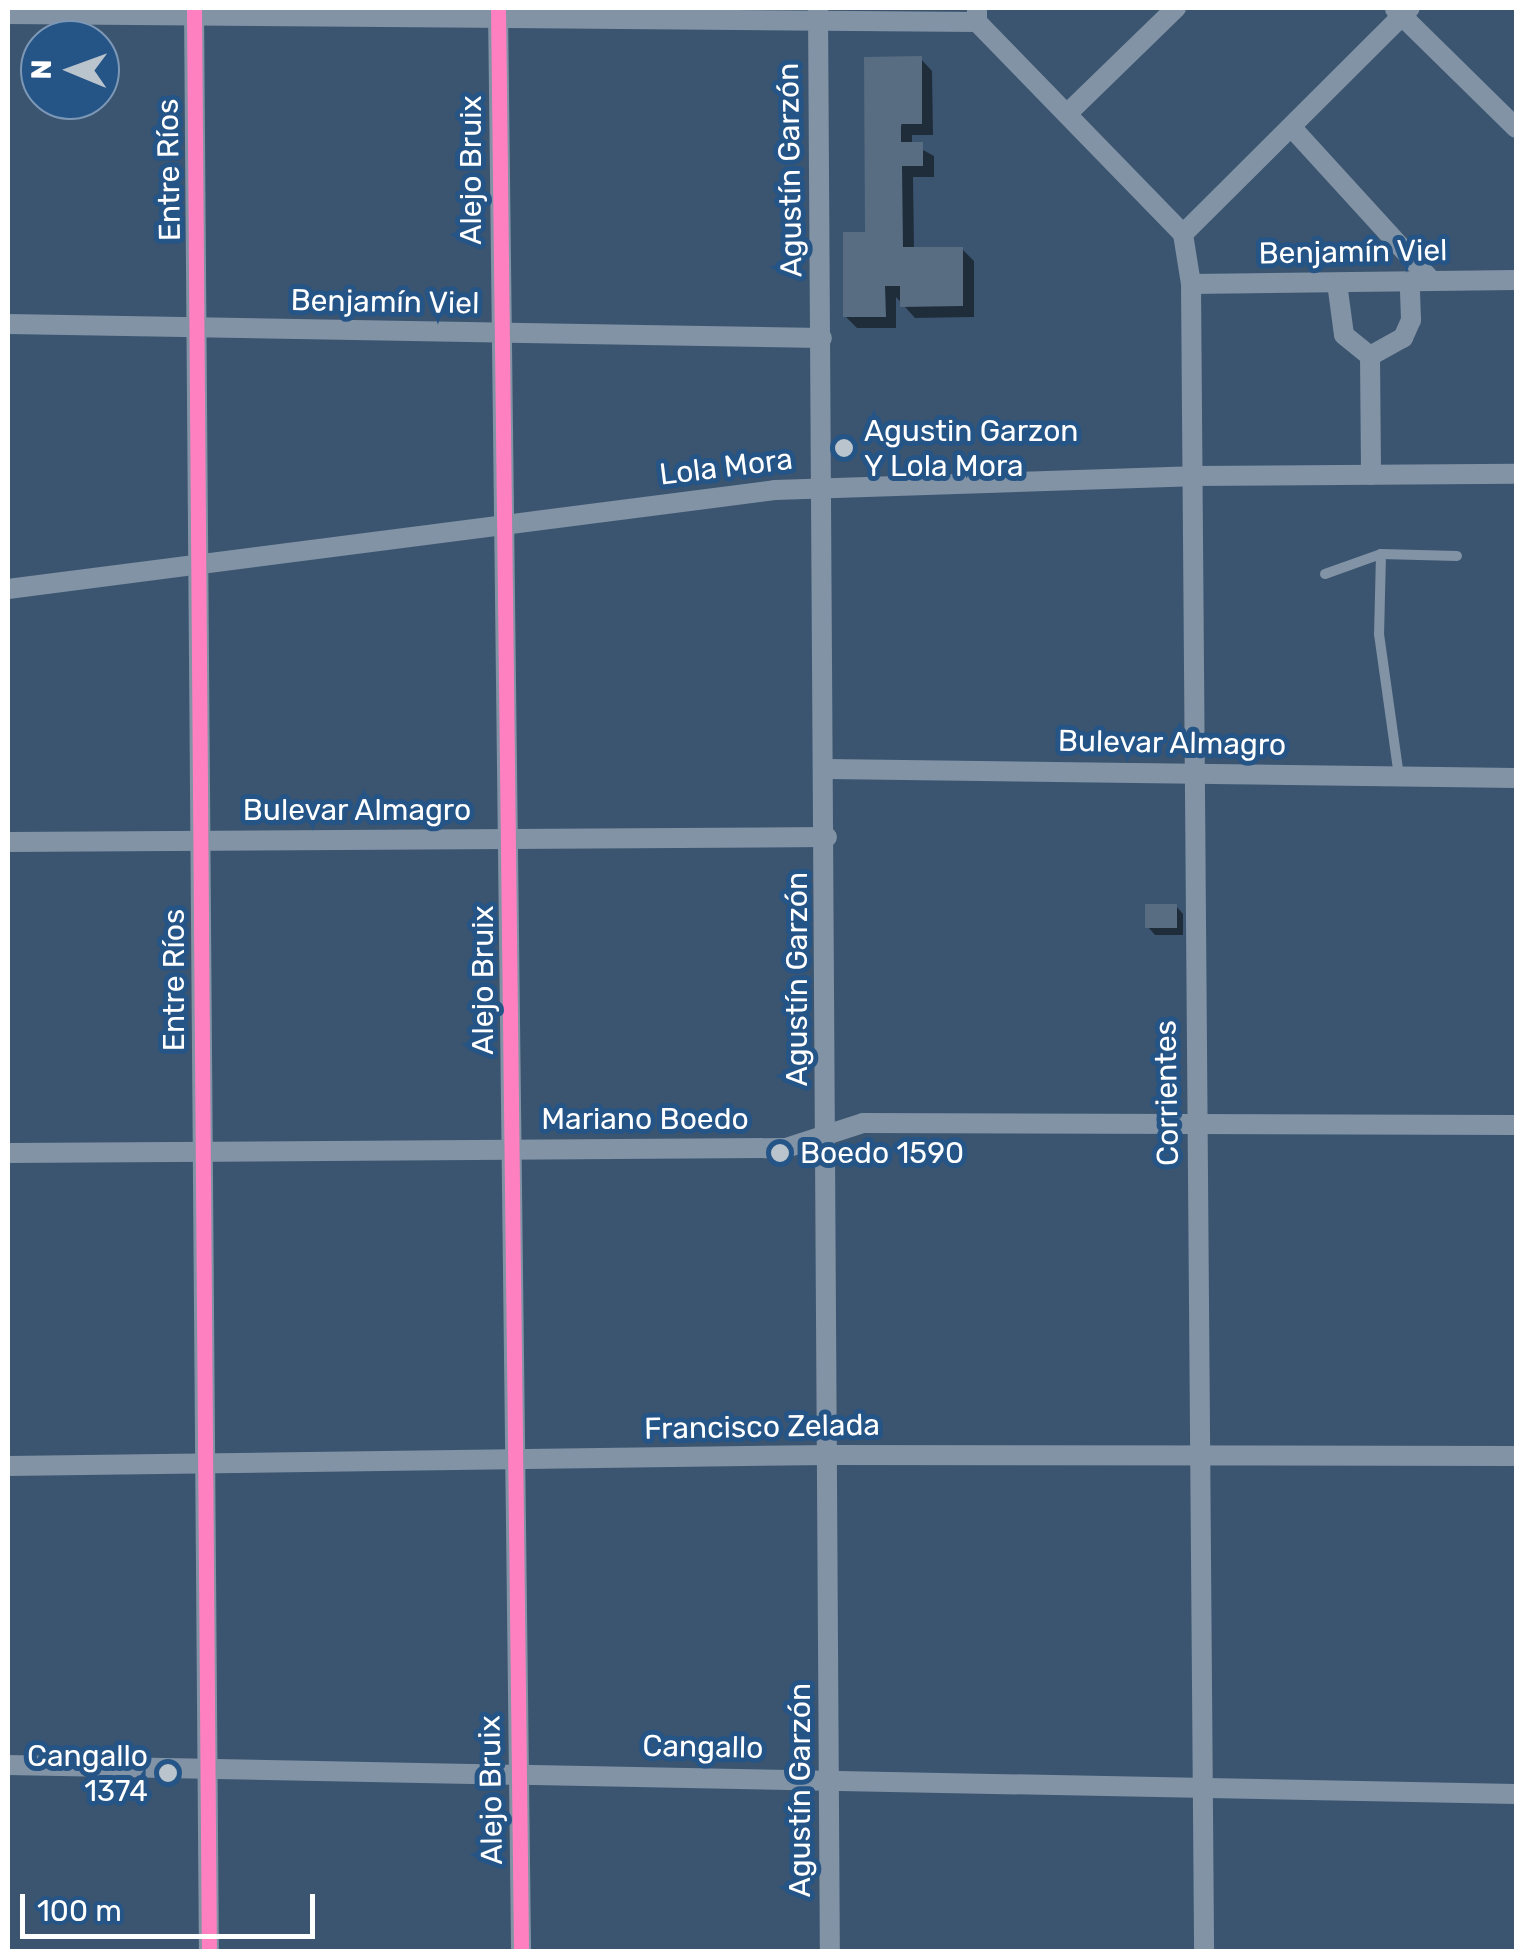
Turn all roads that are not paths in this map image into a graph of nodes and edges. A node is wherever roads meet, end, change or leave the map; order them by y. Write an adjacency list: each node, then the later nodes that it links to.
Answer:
1 (1176, 8): 8 (street)
2 (1402, 10): 9 (street); 10 (street)
3 (8, 14): 4 (street)
4 (195, 14): 5 (street); 17 (street, Entre Ríos)
5 (498, 15): 7 (street); 18 (street, Alejo Bruix)
6 (977, 15): 7 (street); 8 (street)
7 (818, 16): 19 (street, Agustín Garzón)
8 (1070, 110): 11 (street)
9 (1516, 128)
10 (1294, 130): 11 (street); 13 (street)
11 (1183, 234): 15 (street, Corrientes)
12 (1516, 280): 13 (street, Benjamín Viel)
13 (1420, 281): 14 (street, Benjamín Viel); 20 (street)
14 (1337, 282): 15 (street, Benjamín Viel); 20 (street)
15 (1191, 284): 23 (street, Corrientes)
16 (8, 324): 17 (street, Benjamín Viel)
17 (199, 328): 18 (street, Benjamín Viel); 28 (street, Entre Ríos)
18 (500, 334): 19 (street, Benjamín Viel); 25 (street, Alejo Bruix)
19 (822, 338): 24 (street, Agustín Garzón)
20 (1370, 356): 22 (street)
21 (1516, 474): 22 (street, Lola Mora)
22 (1371, 475): 23 (street, Lola Mora)
23 (1192, 476): 24 (street, Lola Mora); 32 (street, Corrientes)
24 (824, 486): 25 (street, Lola Mora); 31 (street, Agustín Garzón)
25 (506, 525): 28 (street, Lola Mora); 36 (street, Alejo Bruix)
26 (1381, 554): 27 (lane); 29 (lane); 33 (lane)
27 (1457, 556)
28 (199, 560): 30 (street, Lola Mora); 37 (street, Entre Ríos)
29 (1326, 574)
30 (8, 588)
31 (827, 769): 32 (street, Bulevar Almagro); 35 (street, Agustín Garzón)
32 (1194, 774): 33 (street, Bulevar Almagro); 39 (street, Corrientes)
33 (1400, 776): 34 (street, Bulevar Almagro)
34 (1516, 778)
35 (827, 837): 36 (street, Bulevar Almagro); 41 (street, Agustín Garzón)
36 (510, 839): 37 (street, Bulevar Almagro); 42 (street, Alejo Bruix)
37 (201, 840): 38 (street, Bulevar Almagro); 44 (street, Entre Ríos)
38 (8, 842)
39 (1197, 1125): 40 (street, Mariano Boedo); 41 (street, Mariano Boedo); 46 (street, Corrientes)
40 (1516, 1125)
41 (827, 1138): 42 (street, Mariano Boedo); 45 (street, Agustín Garzón)
42 (512, 1150): 44 (street, Mariano Boedo); 48 (street, Alejo Bruix)
43 (8, 1153): 44 (street, Mariano Boedo)
44 (202, 1153): 49 (street, Entre Ríos)
45 (830, 1456): 46 (street, Francisco Zelada); 48 (street, Francisco Zelada); 54 (street, Agustín Garzón)
46 (1200, 1456): 47 (street, Francisco Zelada); 55 (street, Corrientes)
47 (1516, 1456)
48 (514, 1460): 49 (street, Francisco Zelada); 53 (street, Alejo Bruix)
49 (205, 1465): 50 (street, Francisco Zelada); 52 (street, Entre Ríos)
50 (8, 1466)
51 (8, 1765): 52 (street, Cangallo)
52 (208, 1768): 53 (street, Cangallo); 57 (street, Entre Ríos)
53 (518, 1773): 54 (street, Cangallo); 58 (street, Alejo Bruix)
54 (829, 1780): 55 (street, Cangallo); 59 (street, Agustín Garzón)
55 (1204, 1788): 56 (street, Cangallo); 60 (street, Corrientes)
56 (1516, 1794)
57 (209, 1952)
58 (520, 1952)
59 (830, 1952)
60 (1204, 1952)

